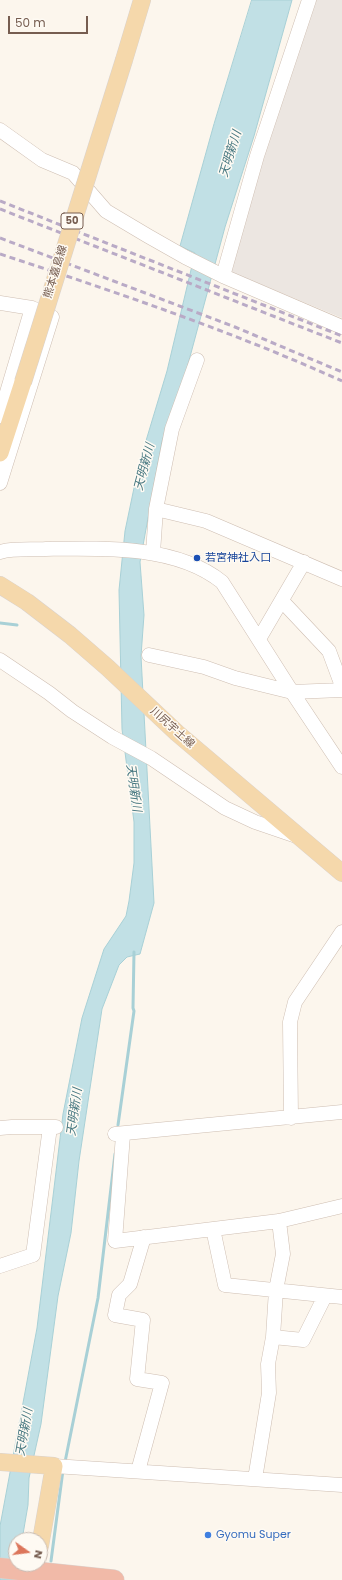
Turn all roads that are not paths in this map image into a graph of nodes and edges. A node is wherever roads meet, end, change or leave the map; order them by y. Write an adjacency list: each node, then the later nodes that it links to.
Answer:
1 (142, 0): 10 (main road, 熊本嘉島線 / 50, bridge)
2 (309, 0): 4 (street)
3 (0, 130): 4 (street)
4 (222, 275): 7 (street)
5 (0, 303): 6 (street)
6 (32, 308): 9 (street); 11 (street)
7 (342, 327)
8 (197, 360): 12 (street)
9 (0, 416)
10 (0, 453)
11 (0, 483)
12 (156, 509): 14 (street); 15 (street)
13 (0, 552): 14 (street)
14 (154, 553): 19 (street)
15 (304, 562): 16 (street); 18 (street)
16 (342, 579)
17 (0, 584): 26 (main road, 川尻宇土線)
18 (282, 601): 19 (street); 22 (street)
19 (259, 639): 24 (street)
20 (149, 655): 24 (street)
21 (0, 660): 26 (street)
22 (342, 686)
23 (342, 690): 24 (street)
24 (292, 692): 25 (street)
25 (342, 767)
26 (298, 836): 27 (main road, 川尻宇土線)
27 (342, 873)
28 (342, 932): 30 (street)
29 (342, 1112): 30 (street)
30 (291, 1118): 35 (street)
31 (0, 1128): 36 (street)
32 (342, 1206): 33 (street)
33 (279, 1221): 34 (street); 37 (street)
34 (213, 1229): 35 (street); 37 (street)
35 (144, 1237): 43 (street)
36 (0, 1266)
37 (276, 1290): 38 (street); 40 (street)
38 (325, 1296): 39 (street); 40 (street)
39 (342, 1297)
40 (273, 1337): 44 (street)
41 (5, 1462): 42 (main road)
42 (54, 1466): 43 (street); 46 (main road)
43 (138, 1471): 44 (street)
44 (255, 1479): 45 (street)
45 (342, 1485)
46 (42, 1532)
47 (32, 1572): 48 (highway)
48 (114, 1580)

